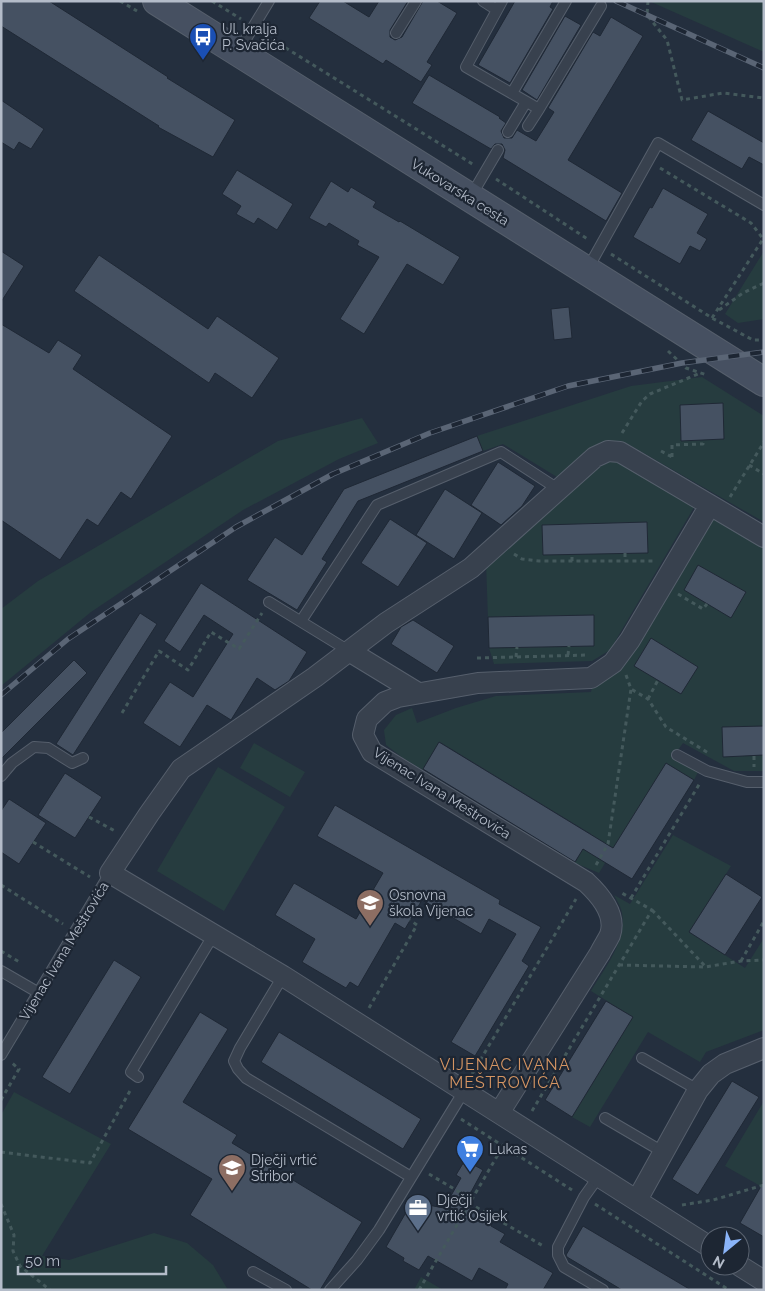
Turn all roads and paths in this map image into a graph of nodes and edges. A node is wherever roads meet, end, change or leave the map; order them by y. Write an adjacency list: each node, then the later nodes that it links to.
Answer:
1 (157, 1): 10 (main road, Vukovarska cesta)
2 (269, 1): 10 (lane)
3 (416, 1): 9 (lane)
4 (483, 1): 7 (lane)
5 (566, 1): 11 (lane)
6 (648, 1): 12 (path)
7 (500, 6): 11 (lane)
8 (601, 6): 14 (lane)
9 (396, 33)
10 (238, 52): 19 (main road, Vukovarska cesta)
11 (512, 93): 13 (lane)
12 (762, 98)
13 (526, 102): 14 (lane); 16 (lane)
14 (539, 109): 15 (lane)
15 (528, 126)
16 (508, 132)
17 (498, 150): 19 (lane)
18 (656, 166): 21 (path)
19 (470, 198): 22 (main road, Vukovarska cesta)
20 (764, 205): 22 (lane)
21 (763, 240): 24 (path)
22 (587, 271): 27 (main road, Vukovarska cesta)
23 (764, 283): 24 (path)
24 (716, 311): 25 (path)
25 (712, 318)
26 (700, 373): 28 (path)
27 (764, 382)
28 (618, 438)
29 (703, 440): 31 (path)
30 (764, 442): 32 (path)
31 (672, 457)
32 (749, 465): 33 (path); 35 (path)
33 (764, 474)
34 (558, 490): 35 (street, Vijenac Ivana Meštrovića); 46 (lane); 49 (street, Vijenac Ivana Meštrovića)
35 (715, 508): 36 (street, Vijenac Ivana Meštrovića); 42 (street, Vijenac Ivana Meštrovića)
36 (764, 538)
37 (506, 549): 40 (path)
38 (625, 553): 41 (path)
39 (572, 554): 40 (path)
40 (572, 561): 41 (path)
41 (625, 561): 42 (path)
42 (676, 562): 53 (street, Vijenac Ivana Meštrovića)
43 (671, 590): 45 (path)
44 (269, 602): 46 (lane); 57 (path)
45 (707, 604)
46 (301, 621): 49 (lane)
47 (569, 646): 51 (path)
48 (517, 647): 50 (path)
49 (349, 651): 55 (street); 68 (street, Vijenac Ivana Meštrovića)
50 (516, 656): 51 (path); 52 (path)
51 (568, 656): 53 (path)
52 (477, 658)
53 (619, 667): 55 (street, Vijenac Ivana Meštrovića); 56 (path)
54 (658, 680): 56 (path)
55 (418, 694): 91 (street, Vijenac Ivana Meštrovića)
56 (648, 699): 62 (path)
57 (122, 712)
58 (677, 755): 62 (lane)
59 (754, 756): 61 (path)
60 (84, 758): 63 (lane)
61 (754, 767)
62 (707, 772): 64 (lane); 70 (path)
63 (1, 776)
64 (764, 782)
65 (89, 817): 66 (path)
66 (120, 835)
67 (33, 842): 68 (path)
68 (102, 876): 75 (street, Vijenac Ivana Meštrovića); 83 (lane, Vijenac Ivana Meštrovića)
69 (1, 884): 74 (path)
70 (631, 898)
71 (652, 910): 80 (path)
72 (410, 920): 84 (path)
73 (764, 920): 77 (path)
74 (63, 924)
75 (215, 935): 82 (street, Vijenac Ivana Meštrovića); 88 (lane)
76 (762, 960): 77 (path); 79 (path)
77 (741, 961): 80 (path)
78 (619, 966): 80 (path)
79 (764, 966)
80 (705, 967)
81 (1, 971): 83 (lane)
82 (283, 976): 90 (street, Vijenac Ivana Meštrovića); 97 (lane)
83 (39, 993): 86 (lane, Vijenac Ivana Meštrovića)
84 (367, 1011)
85 (764, 1048): 89 (street)
86 (1, 1055)
87 (642, 1058): 89 (lane)
88 (138, 1077)
89 (698, 1090): 94 (street)
90 (464, 1091): 91 (street, Vijenac Ivana Meštrovića); 97 (lane)
91 (499, 1113): 96 (street, Vijenac Ivana Meštrovića)
92 (605, 1118): 94 (lane)
93 (503, 1146): 100 (path)
94 (662, 1152): 99 (street)
95 (427, 1173): 100 (path)
96 (599, 1176): 99 (street, Vijenac Ivana Meštrovića); 104 (lane)
97 (411, 1177): 110 (lane)
98 (764, 1185): 102 (path)
99 (637, 1200): 103 (street, Vijenac Ivana Meštrovića)
100 (470, 1201): 104 (path); 111 (path)
101 (1, 1204): 108 (path)
102 (677, 1206)
103 (700, 1241)
104 (558, 1255): 112 (lane)
105 (254, 1272): 109 (lane)
106 (750, 1272): 107 (street)
107 (764, 1281)
108 (50, 1290)
109 (286, 1290)
110 (330, 1290)
111 (419, 1290)
112 (603, 1290)

